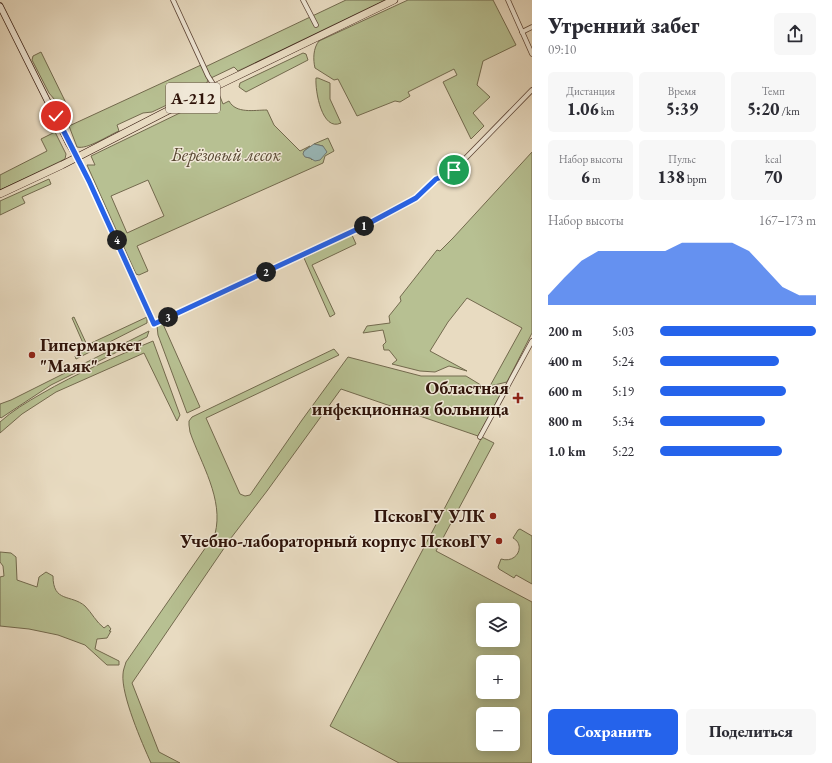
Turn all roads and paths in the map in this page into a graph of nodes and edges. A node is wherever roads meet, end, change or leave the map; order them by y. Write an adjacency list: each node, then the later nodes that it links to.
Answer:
1 (173, 0): 10 (street)
2 (303, 0): 6 (street)
3 (394, 0): 10 (highway, А-212)
4 (508, 0): 8 (street)
5 (0, 6): 12 (main road)
6 (316, 25)
7 (532, 27): 8 (street)
8 (522, 32): 9 (street)
9 (532, 54)
10 (215, 87): 12 (highway, А-212)
11 (532, 90): 12 (street)
12 (77, 156): 13 (highway, А-212)
13 (0, 194)
14 (532, 341): 15 (street)
15 (480, 437)

